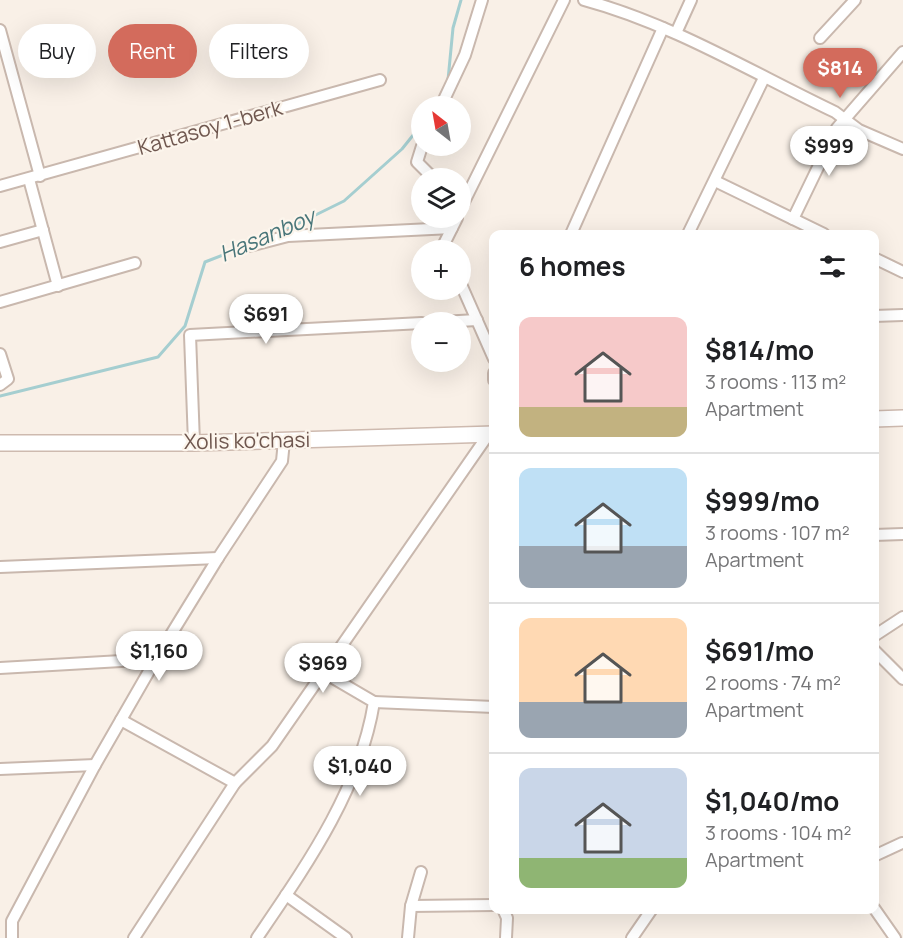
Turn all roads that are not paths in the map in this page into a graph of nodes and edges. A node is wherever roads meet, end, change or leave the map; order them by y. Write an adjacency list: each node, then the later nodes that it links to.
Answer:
1 (482, 0): 13 (street)
2 (564, 0): 19 (street)
3 (584, 0): 6 (street)
4 (691, 0): 8 (street)
5 (855, 0): 9 (street)
6 (663, 28): 8 (street); 23 (street)
7 (0, 30): 16 (street)
8 (676, 33): 11 (street)
9 (820, 38)
10 (903, 52): 14 (street)
11 (764, 78): 14 (street); 17 (street)
12 (380, 80): 16 (street, Kattasoy 1-berk)
13 (446, 96)
14 (843, 120): 15 (street); 20 (street)
15 (903, 149)
16 (35, 177): 18 (street, Kattasoy 1-berk); 22 (street)
17 (715, 182): 20 (street); 24 (street)
18 (0, 186)
19 (471, 188)
20 (793, 219): 25 (street)
21 (411, 226): 27 (street)
22 (43, 230): 26 (street); 31 (street)
23 (573, 230)
24 (690, 230)
25 (816, 230)
26 (0, 242)
27 (249, 246)
28 (879, 260): 30 (street)
29 (135, 263): 31 (street)
30 (903, 272)
31 (58, 286): 33 (street)
32 (468, 300): 37 (street)
33 (0, 302)
34 (903, 315): 35 (street)
35 (879, 316)
36 (471, 320): 37 (street)
37 (477, 320): 39 (street)
38 (411, 324): 48 (street)
39 (489, 348)
40 (0, 354): 41 (street)
41 (0, 385)
42 (903, 418): 43 (street)
43 (879, 419)
44 (489, 435): 46 (street, Xolis ko'chasi)
45 (489, 438): 58 (street)
46 (284, 441): 48 (street, Xolis ko'chasi); 51 (street)
47 (0, 443): 48 (street, Xolis ko'chasi)
48 (194, 443)
49 (903, 534): 50 (street)
50 (879, 535)
51 (218, 558): 52 (street); 56 (street)
52 (0, 567)
53 (903, 617): 54 (street)
54 (879, 633)
55 (879, 655): 59 (street)
56 (156, 659): 57 (street); 62 (street)
57 (0, 668)
58 (321, 671): 60 (street); 65 (street)
59 (903, 679)
60 (374, 702): 61 (street); 69 (street)
61 (489, 707)
62 (121, 720): 63 (street); 65 (street)
63 (95, 765): 64 (street); 75 (street)
64 (0, 769)
65 (235, 783): 76 (street)
66 (902, 843): 67 (street)
67 (879, 854)
68 (421, 872): 71 (street)
69 (286, 895): 77 (street); 78 (street)
70 (489, 905): 71 (street)
71 (411, 906): 79 (street)
72 (505, 914): 80 (street)
73 (649, 914): 81 (street)
74 (878, 914): 82 (street)
75 (12, 938)
76 (135, 938)
77 (256, 938)
78 (346, 938)
79 (408, 938)
80 (507, 938)
81 (632, 938)
82 (895, 938)

